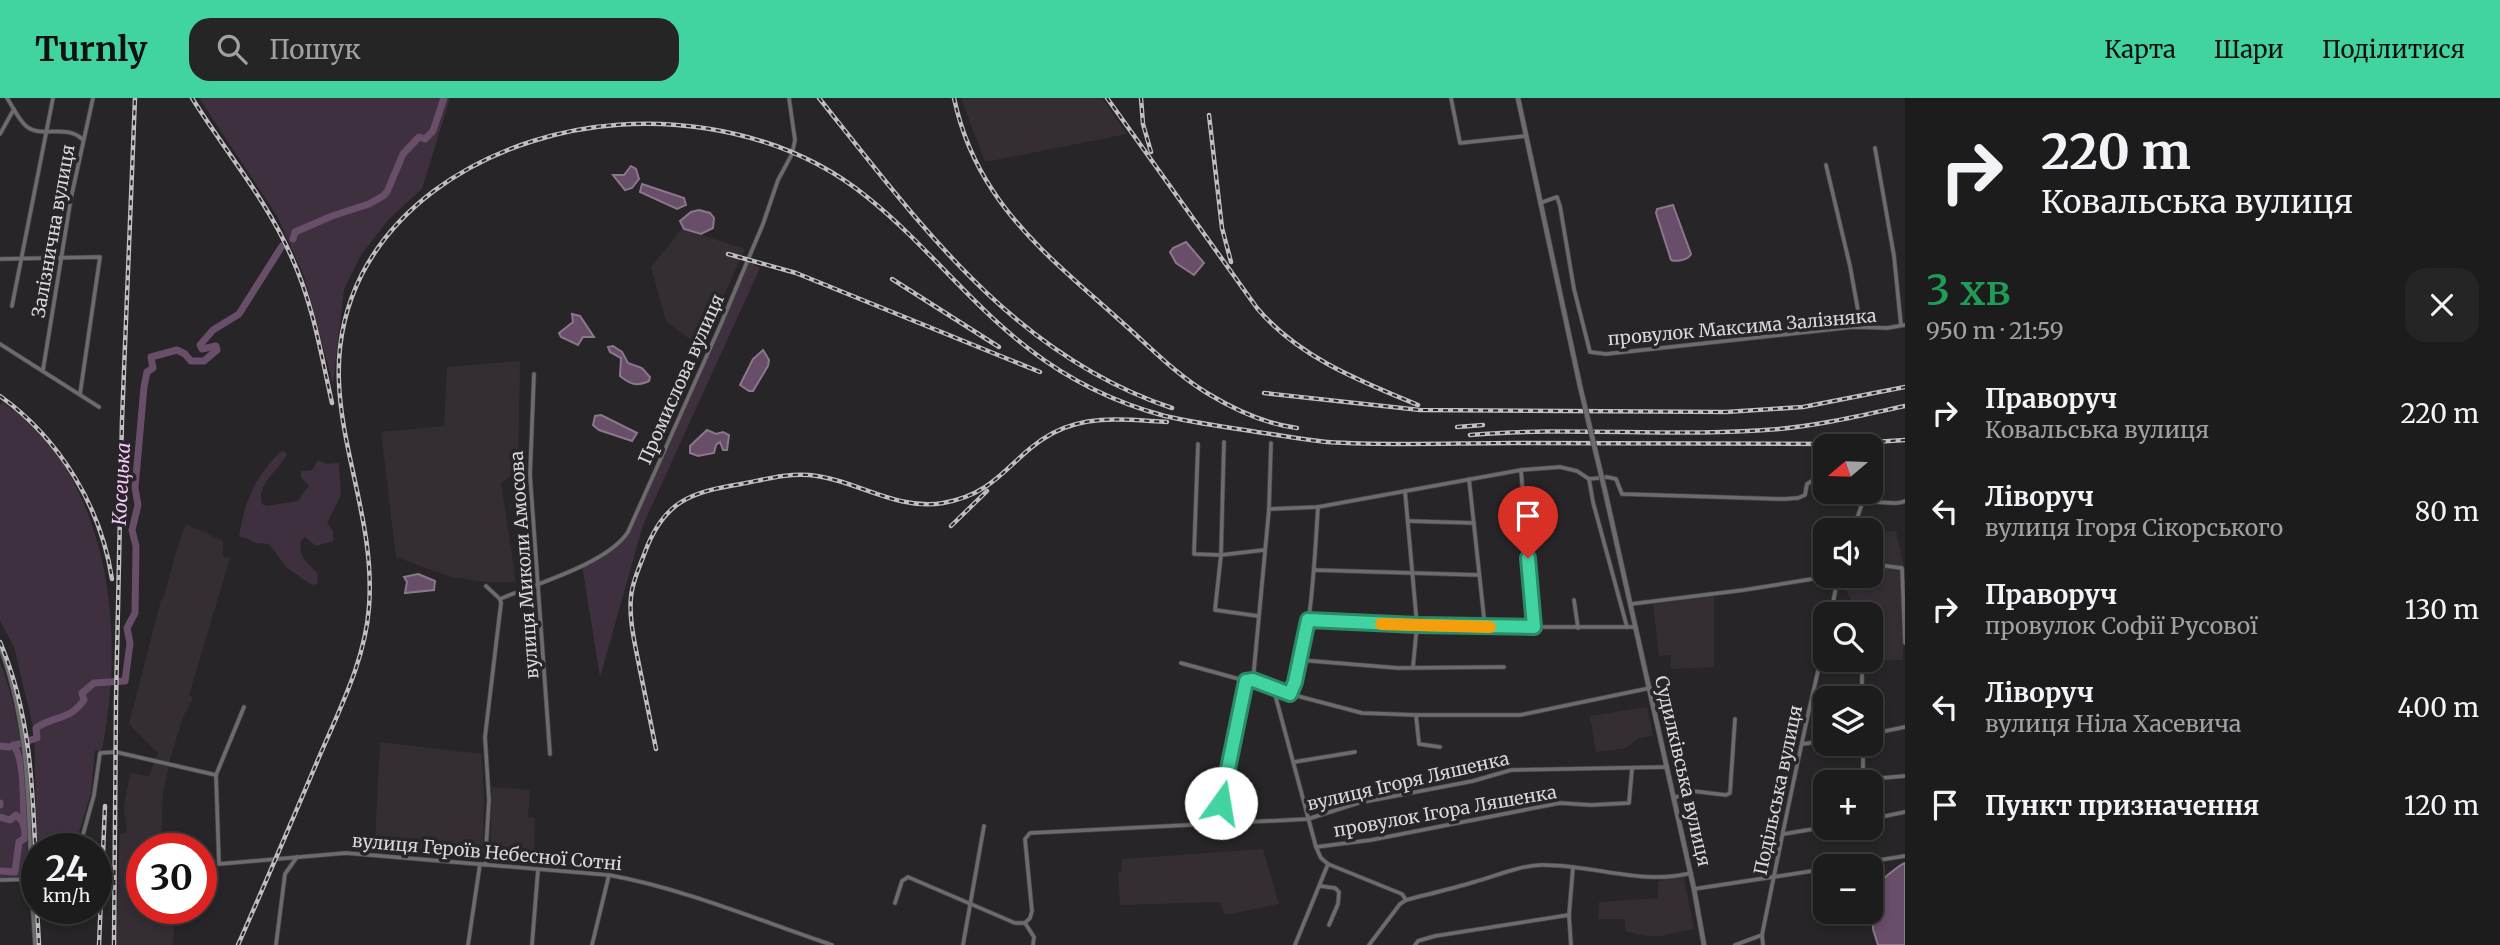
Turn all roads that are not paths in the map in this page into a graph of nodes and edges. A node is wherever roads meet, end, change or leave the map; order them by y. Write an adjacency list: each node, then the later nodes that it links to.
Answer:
1 (7, 98): 7 (street)
2 (53, 98): 8 (street)
3 (93, 98): 11 (street, Залізнична вулиця)
4 (789, 98): 49 (street, Промислова вулиця)
5 (1451, 98): 10 (street)
6 (1518, 98): 10 (main road)
7 (14, 109): 8 (street); 9 (street)
8 (47, 131): 11 (street); 17 (street)
9 (0, 134)
10 (1526, 136): 14 (main road)
11 (84, 140): 15 (street, Залізнична вулиця)
12 (1875, 148): 19 (street)
13 (1826, 165): 20 (street)
14 (1540, 203): 20 (street, провулок Максима Залізняка); 54 (main road, Судилківська вулиця, bridge)
15 (62, 258): 17 (street); 22 (street, Залізнична вулиця); 24 (street)
16 (0, 259): 17 (street)
17 (21, 259): 18 (street)
18 (12, 306)
19 (1903, 325): 20 (street, провулок Максима Залізняка)
20 (1861, 327)
21 (0, 344): 22 (street)
22 (43, 370): 24 (street)
23 (534, 374): 49 (street, вулиця Миколи Амосова)
24 (80, 394): 25 (street)
25 (99, 407)
26 (1224, 442): 43 (street)
27 (1271, 443): 38 (street)
28 (1198, 444): 43 (street)
29 (1521, 470): 30 (street); 31 (street); 59 (street)
30 (1469, 479): 33 (street); 41 (street)
31 (1589, 479): 32 (street); 60 (street)
32 (1813, 480)
33 (1405, 491): 37 (street); 40 (street)
34 (1905, 501): 35 (street)
35 (1883, 502)
36 (1862, 504): 39 (street)
37 (1318, 507): 38 (street); 45 (street)
38 (1269, 509): 42 (street)
39 (1857, 518)
40 (1408, 521): 41 (street); 46 (street)
41 (1474, 523): 47 (street)
42 (1265, 550): 43 (street); 55 (street)
43 (1222, 555): 55 (street)
44 (1883, 566): 51 (street)
45 (1314, 569): 46 (street); 56 (street)
46 (1412, 573): 47 (street); 57 (street)
47 (1479, 575): 58 (street)
48 (1813, 578): 54 (street)
49 (538, 583): 52 (street, Промислова вулиця); 84 (street, вулиця Миколи Амосова)
50 (486, 586): 52 (street)
51 (1904, 594): 63 (street)
52 (500, 599): 106 (street)
53 (1573, 600): 62 (street)
54 (1631, 604): 61 (main road, Судилківська вулиця)
55 (1258, 616): 70 (street)
56 (1308, 620): 57 (street); 65 (street)
57 (1417, 625): 58 (street); 68 (street)
58 (1485, 626): 59 (street)
59 (1534, 627): 62 (street)
60 (1627, 627): 61 (street); 62 (street)
61 (1636, 627): 73 (main road, Судилківська вулиця)
62 (1578, 628)
63 (1905, 643)
64 (0, 647): 98 (street)
65 (1300, 660): 68 (street); 74 (street)
66 (1181, 663): 71 (street)
67 (1504, 667): 68 (street)
68 (1413, 668)
69 (1818, 672): 81 (street, Подільська вулиця)
70 (1253, 680): 71 (street); 72 (street)
71 (1246, 681): 95 (street)
72 (1273, 687): 74 (street); 85 (street)
73 (1650, 688): 76 (street); 86 (main road, Судилківська вулиця)
74 (1290, 694): 76 (street)
75 (244, 708): 88 (street, вулиця Героїв Небесної Сотні)
76 (1416, 715): 82 (street)
77 (1735, 719): 91 (street)
78 (1905, 727): 79 (street)
79 (1883, 732)
80 (1813, 743): 81 (street)
81 (1802, 744): 100 (street, Подільська вулиця)
82 (1440, 747)
83 (1355, 752): 85 (street)
84 (550, 754)
85 (1294, 762): 94 (street)
86 (1667, 767): 87 (street, вулиця Ігоря Ляшенка); 91 (main road, Судилківська вулиця)
87 (1632, 769): 94 (street, вулиця Ігоря Ляшенка); 101 (street, провулок Ігора Ляшенка)
88 (216, 775): 99 (street); 102 (street, вулиця Героїв Небесної Сотні)
89 (1905, 776): 90 (street)
90 (1883, 777)
91 (1674, 798): 110 (main road, Судилківська вулиця)
92 (1905, 812): 93 (street)
93 (1883, 817)
94 (1308, 819): 95 (street, вулиця Ігоря Ляшенка); 101 (street)
95 (1216, 825): 121 (street, вулиця Ігоря Ляшенка)
96 (984, 826): 119 (street)
97 (1813, 829): 100 (street)
98 (31, 833)
99 (84, 833)
100 (1784, 834): 112 (street, Подільська вулиця)
101 (1316, 847): 105 (street)
102 (297, 856): 106 (street, вулиця Героїв Небесної Сотні); 126 (street)
103 (1905, 856): 104 (street)
104 (1883, 859)
105 (1328, 864): 115 (street); 117 (street)
106 (483, 865): 108 (street, вулиця Героїв Небесної Сотні); 127 (street)
107 (1573, 867): 110 (street); 117 (street); 120 (street)
108 (538, 870): 111 (street, вулиця Героїв Небесної Сотні); 128 (street)
109 (1813, 871): 112 (street)
110 (1691, 873): 116 (main road, Судилківська вулиця)
111 (609, 875): 129 (street); 130 (street, вулиця Героїв Небесної Сотні)
112 (1774, 877): 116 (street); 124 (street, Подільська вулиця)
113 (21, 880): 114 (street)
114 (2, 881)
115 (1320, 886): 123 (street); 133 (street)
116 (1695, 889): 137 (main road, Судилківська вулиця)
117 (1406, 900): 134 (street)
118 (895, 903): 119 (street)
119 (971, 904): 121 (street); 131 (street)
120 (1569, 915): 135 (street); 136 (street)
121 (1025, 923): 132 (street)
122 (34, 924): 125 (street)
123 (1329, 925)
124 (1762, 935): 138 (street); 139 (street, Подільська вулиця)
125 (35, 945)
126 (276, 945)
127 (468, 945)
128 (531, 945)
129 (592, 945)
130 (832, 945)
131 (963, 945)
132 (1033, 945)
133 (1295, 945)
134 (1369, 945)
135 (1415, 945)
136 (1571, 945)
137 (1704, 945)
138 (1735, 945)
139 (1763, 945)

